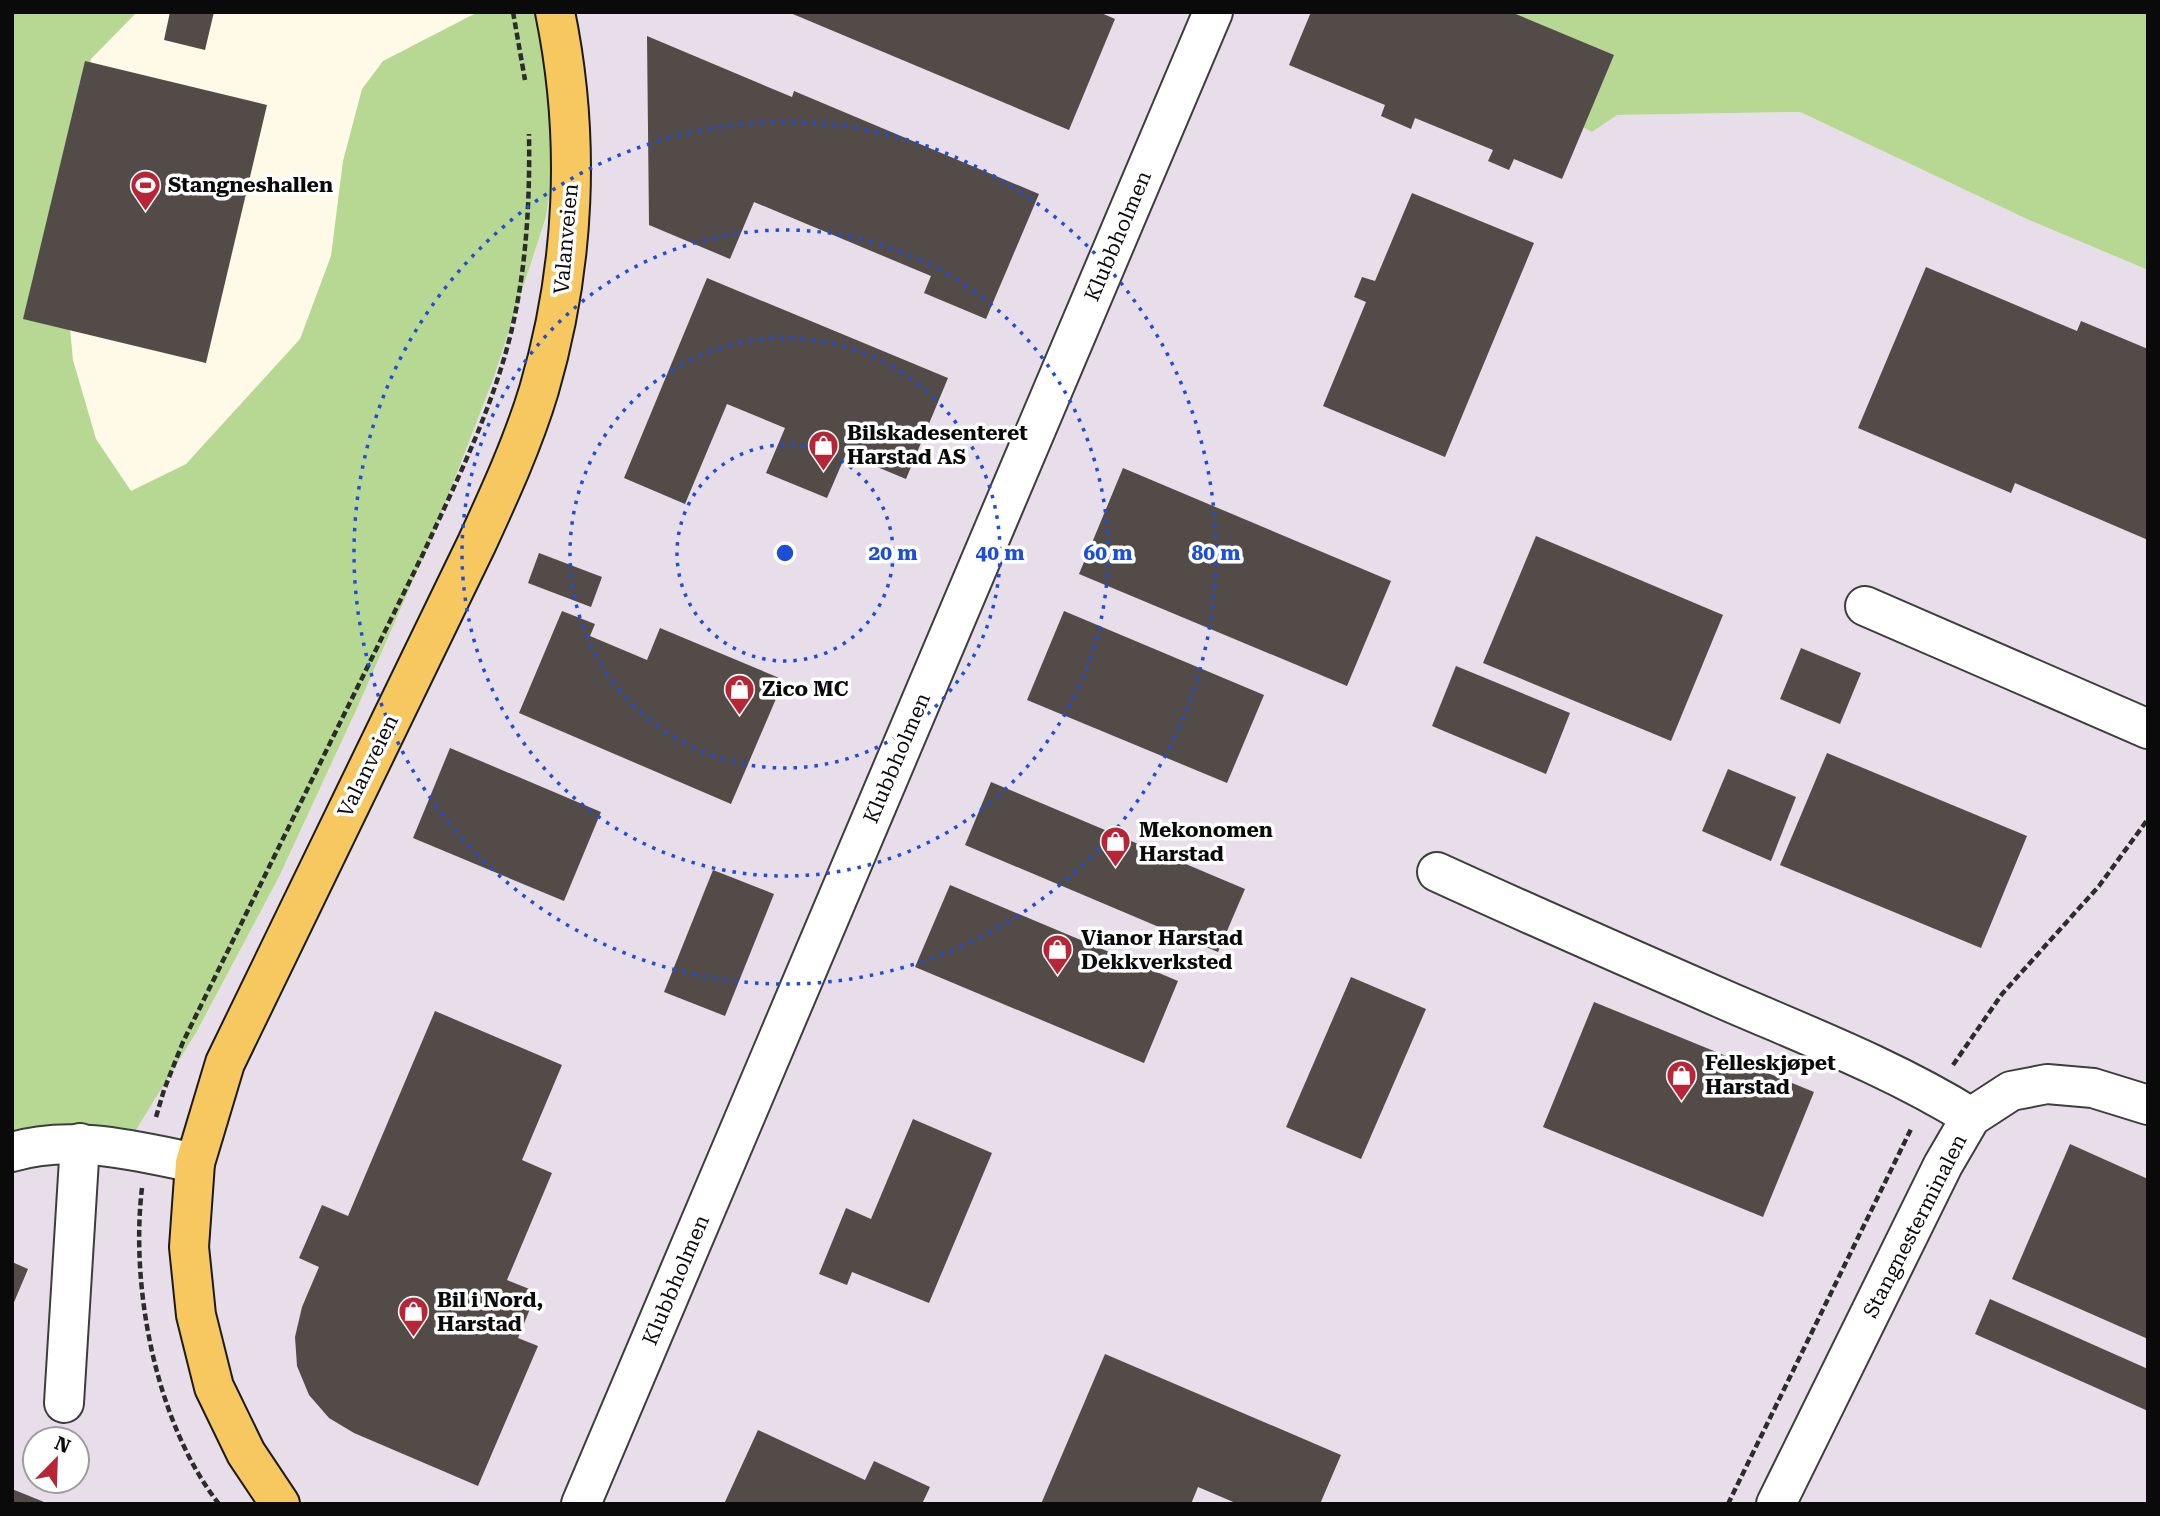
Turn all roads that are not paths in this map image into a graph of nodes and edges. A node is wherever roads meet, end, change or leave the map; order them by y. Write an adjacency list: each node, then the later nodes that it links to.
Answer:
1 (555, 12): 10 (main road, Valanveien)
2 (1213, 12): 13 (street, Klubbholmen)
3 (1865, 606): 4 (street)
4 (2148, 729)
5 (1437, 872): 7 (street)
6 (2148, 1105): 7 (street, Stangnesterminalen)
7 (1971, 1117): 14 (street, Stangnesterminalen)
8 (80, 1143): 9 (street); 10 (street); 11 (street)
9 (12, 1152)
10 (195, 1163): 12 (main road, Valanveien)
11 (64, 1403)
12 (280, 1504)
13 (581, 1504)
14 (1776, 1504)

